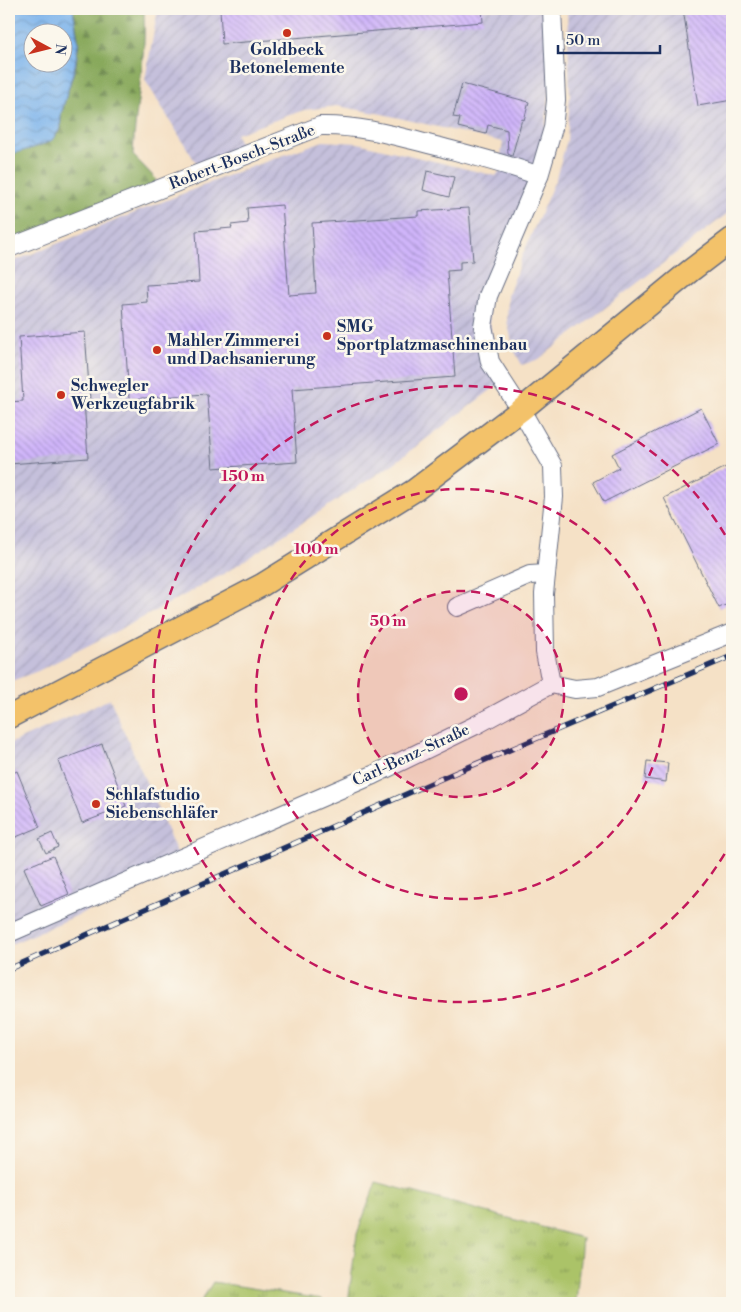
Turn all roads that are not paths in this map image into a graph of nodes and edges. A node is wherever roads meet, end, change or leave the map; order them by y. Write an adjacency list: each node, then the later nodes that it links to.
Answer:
1 (552, 9): 2 (street)
2 (539, 176): 4 (street, Robert-Bosch-Straße); 5 (street)
3 (732, 239): 5 (main road)
4 (9, 248)
5 (521, 410): 6 (street); 10 (main road)
6 (546, 574): 7 (street); 9 (street)
7 (457, 607)
8 (732, 633): 9 (street)
9 (551, 684): 11 (street, Carl-Benz-Straße)
10 (9, 717)
11 (9, 933)

